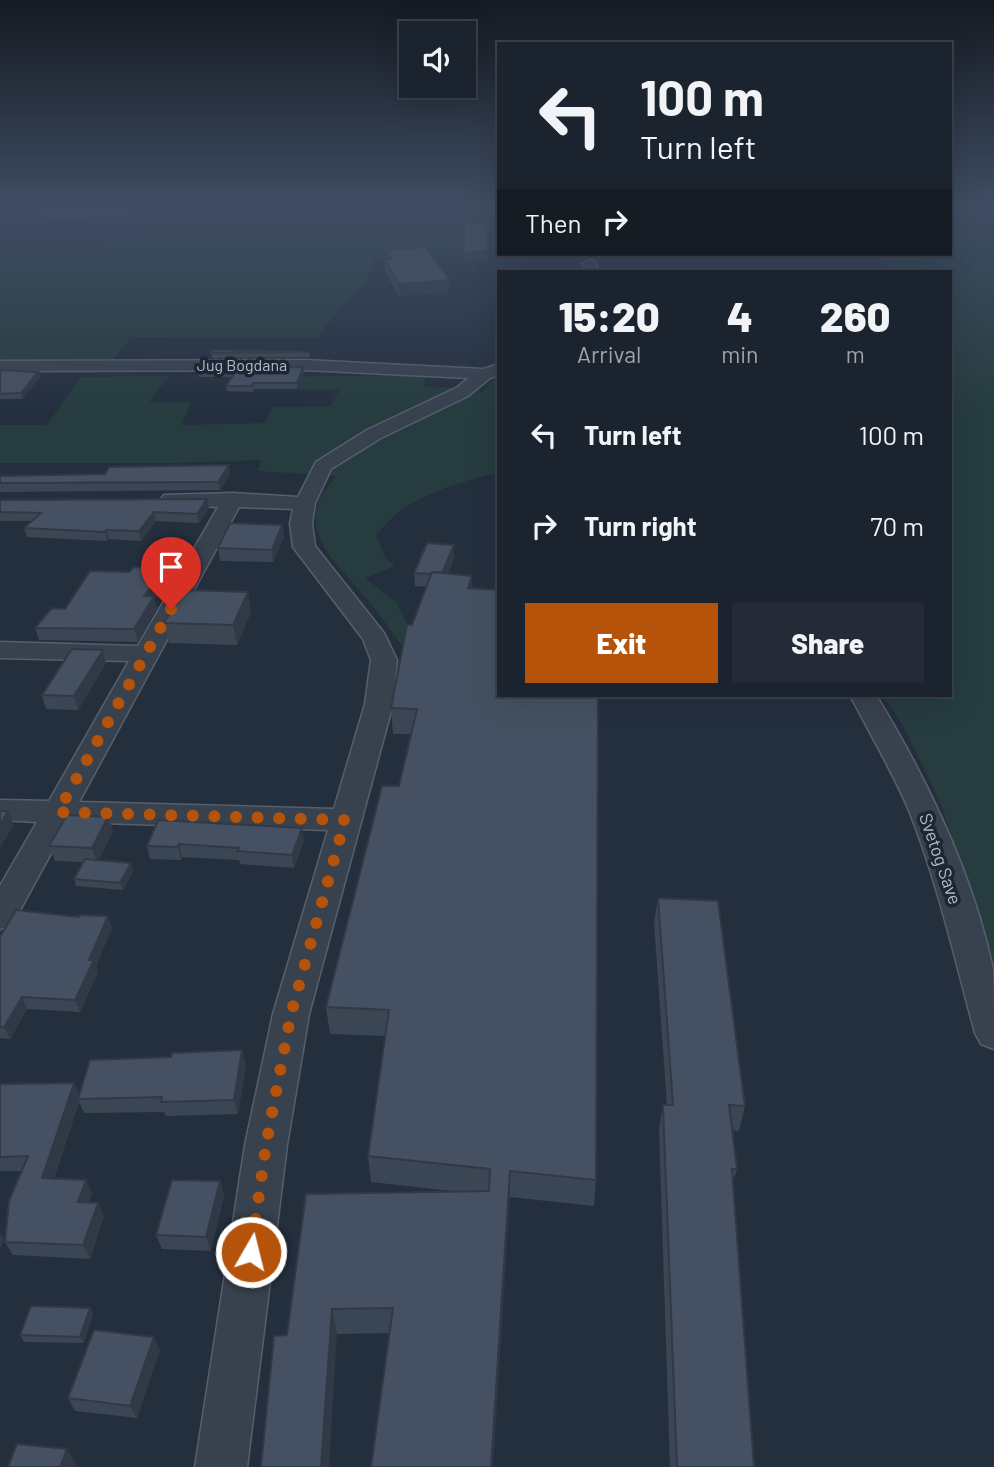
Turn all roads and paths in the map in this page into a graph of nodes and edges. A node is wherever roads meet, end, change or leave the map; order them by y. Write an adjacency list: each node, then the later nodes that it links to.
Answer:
1 (0, 366): 2 (street, Jug Bogdana)
2 (492, 371): 5 (street)
3 (233, 499): 4 (street); 5 (street); 7 (street)
4 (150, 500)
5 (304, 503): 11 (street)
6 (0, 650): 7 (street)
7 (146, 653): 10 (street)
8 (864, 697): 13 (street, Svetog Save)
9 (0, 810): 10 (street)
10 (58, 812): 11 (street); 12 (street)
11 (345, 820): 14 (street)
12 (0, 916)
13 (994, 1033)
14 (221, 1467)

